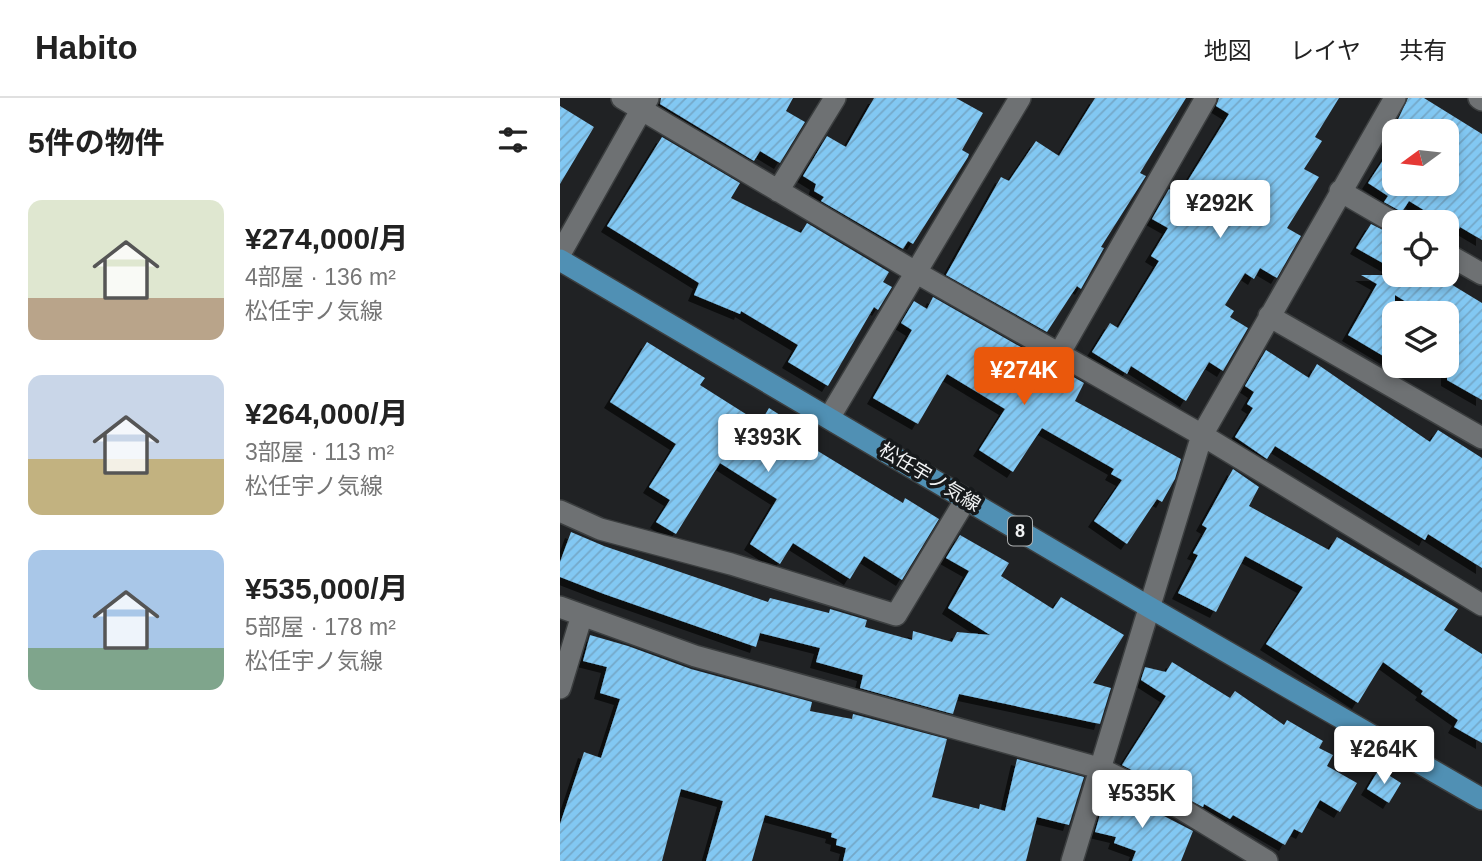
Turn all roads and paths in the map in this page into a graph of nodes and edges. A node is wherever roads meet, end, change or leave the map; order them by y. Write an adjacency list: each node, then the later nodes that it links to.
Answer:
1 (622, 98): 6 (street)
2 (835, 98): 7 (street)
3 (1020, 98): 13 (street)
4 (1206, 98): 16 (street)
5 (1395, 98): 8 (street)
6 (645, 104): 7 (street); 10 (street)
7 (778, 191): 13 (street)
8 (1340, 191): 9 (street); 15 (street)
9 (1382, 215)
10 (560, 254)
11 (560, 260): 17 (main road, 松任宇ノ気線 / 8)
12 (1459, 261): 14 (street)
13 (917, 273): 16 (street); 17 (street)
14 (1482, 274)
15 (1269, 316): 18 (street); 19 (street)
16 (1059, 354): 18 (street)
17 (830, 418): 20 (main road, 松任宇ノ気線 / 8)
18 (1202, 435): 22 (street); 24 (street)
19 (1482, 438)
20 (966, 499): 21 (street); 24 (main road, 松任宇ノ気線 / 8)
21 (560, 510)
22 (1482, 605)
23 (560, 607): 25 (street)
24 (1149, 607): 27 (street); 28 (main road, 松任宇ノ気線 / 8)
25 (582, 615): 26 (street); 27 (street)
26 (560, 688)
27 (1099, 768): 29 (street); 30 (street)
28 (1482, 799)
29 (1072, 861)
30 (1267, 861)

